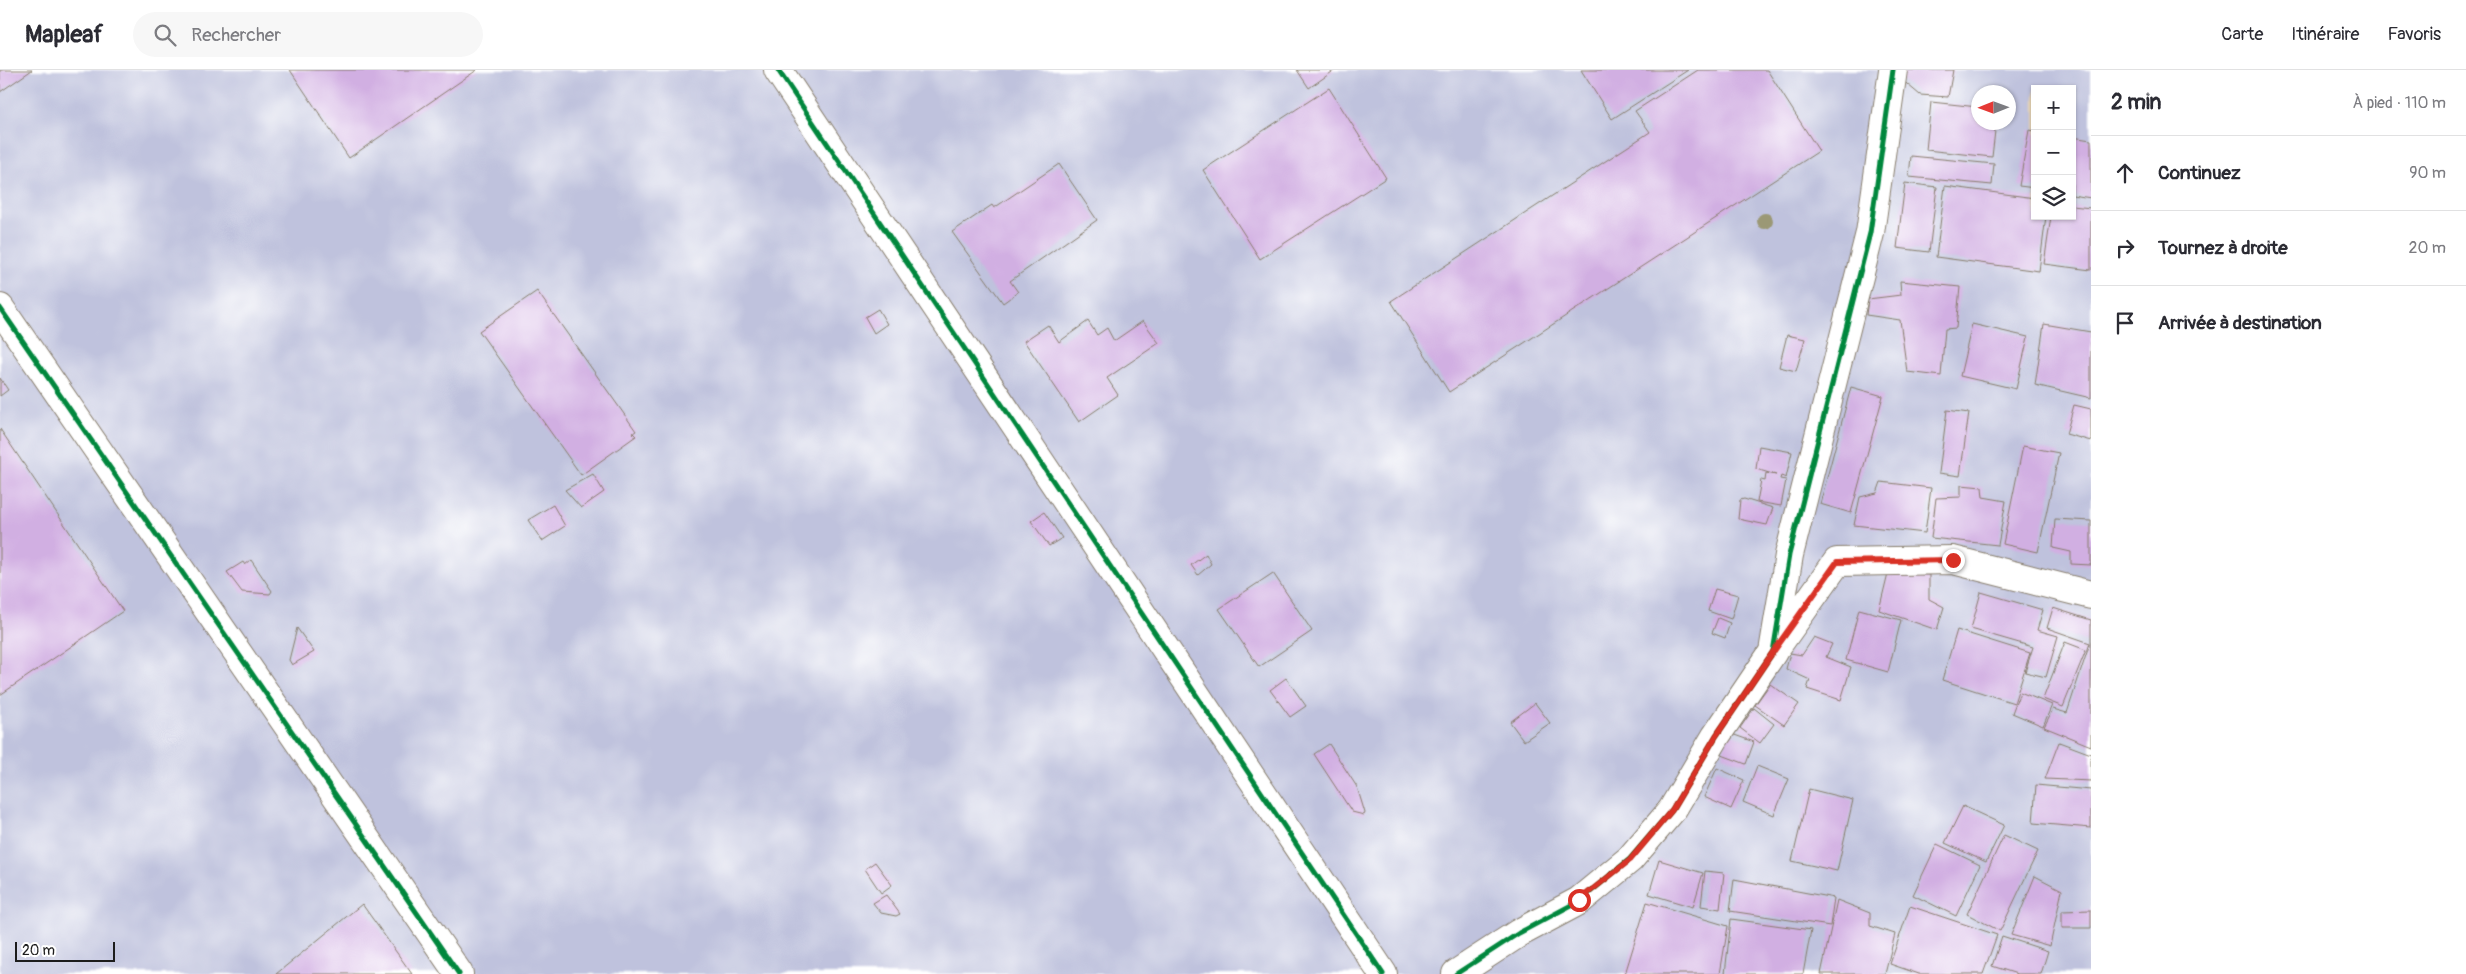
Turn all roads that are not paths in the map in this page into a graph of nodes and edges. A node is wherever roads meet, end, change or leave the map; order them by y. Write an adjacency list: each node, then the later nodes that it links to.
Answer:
1 (778, 70): 7 (street)
2 (1893, 70): 5 (street)
3 (0, 308): 6 (street)
4 (2091, 595): 5 (street)
5 (1773, 652): 8 (street)
6 (459, 974)
7 (1382, 974)
8 (1456, 974)

